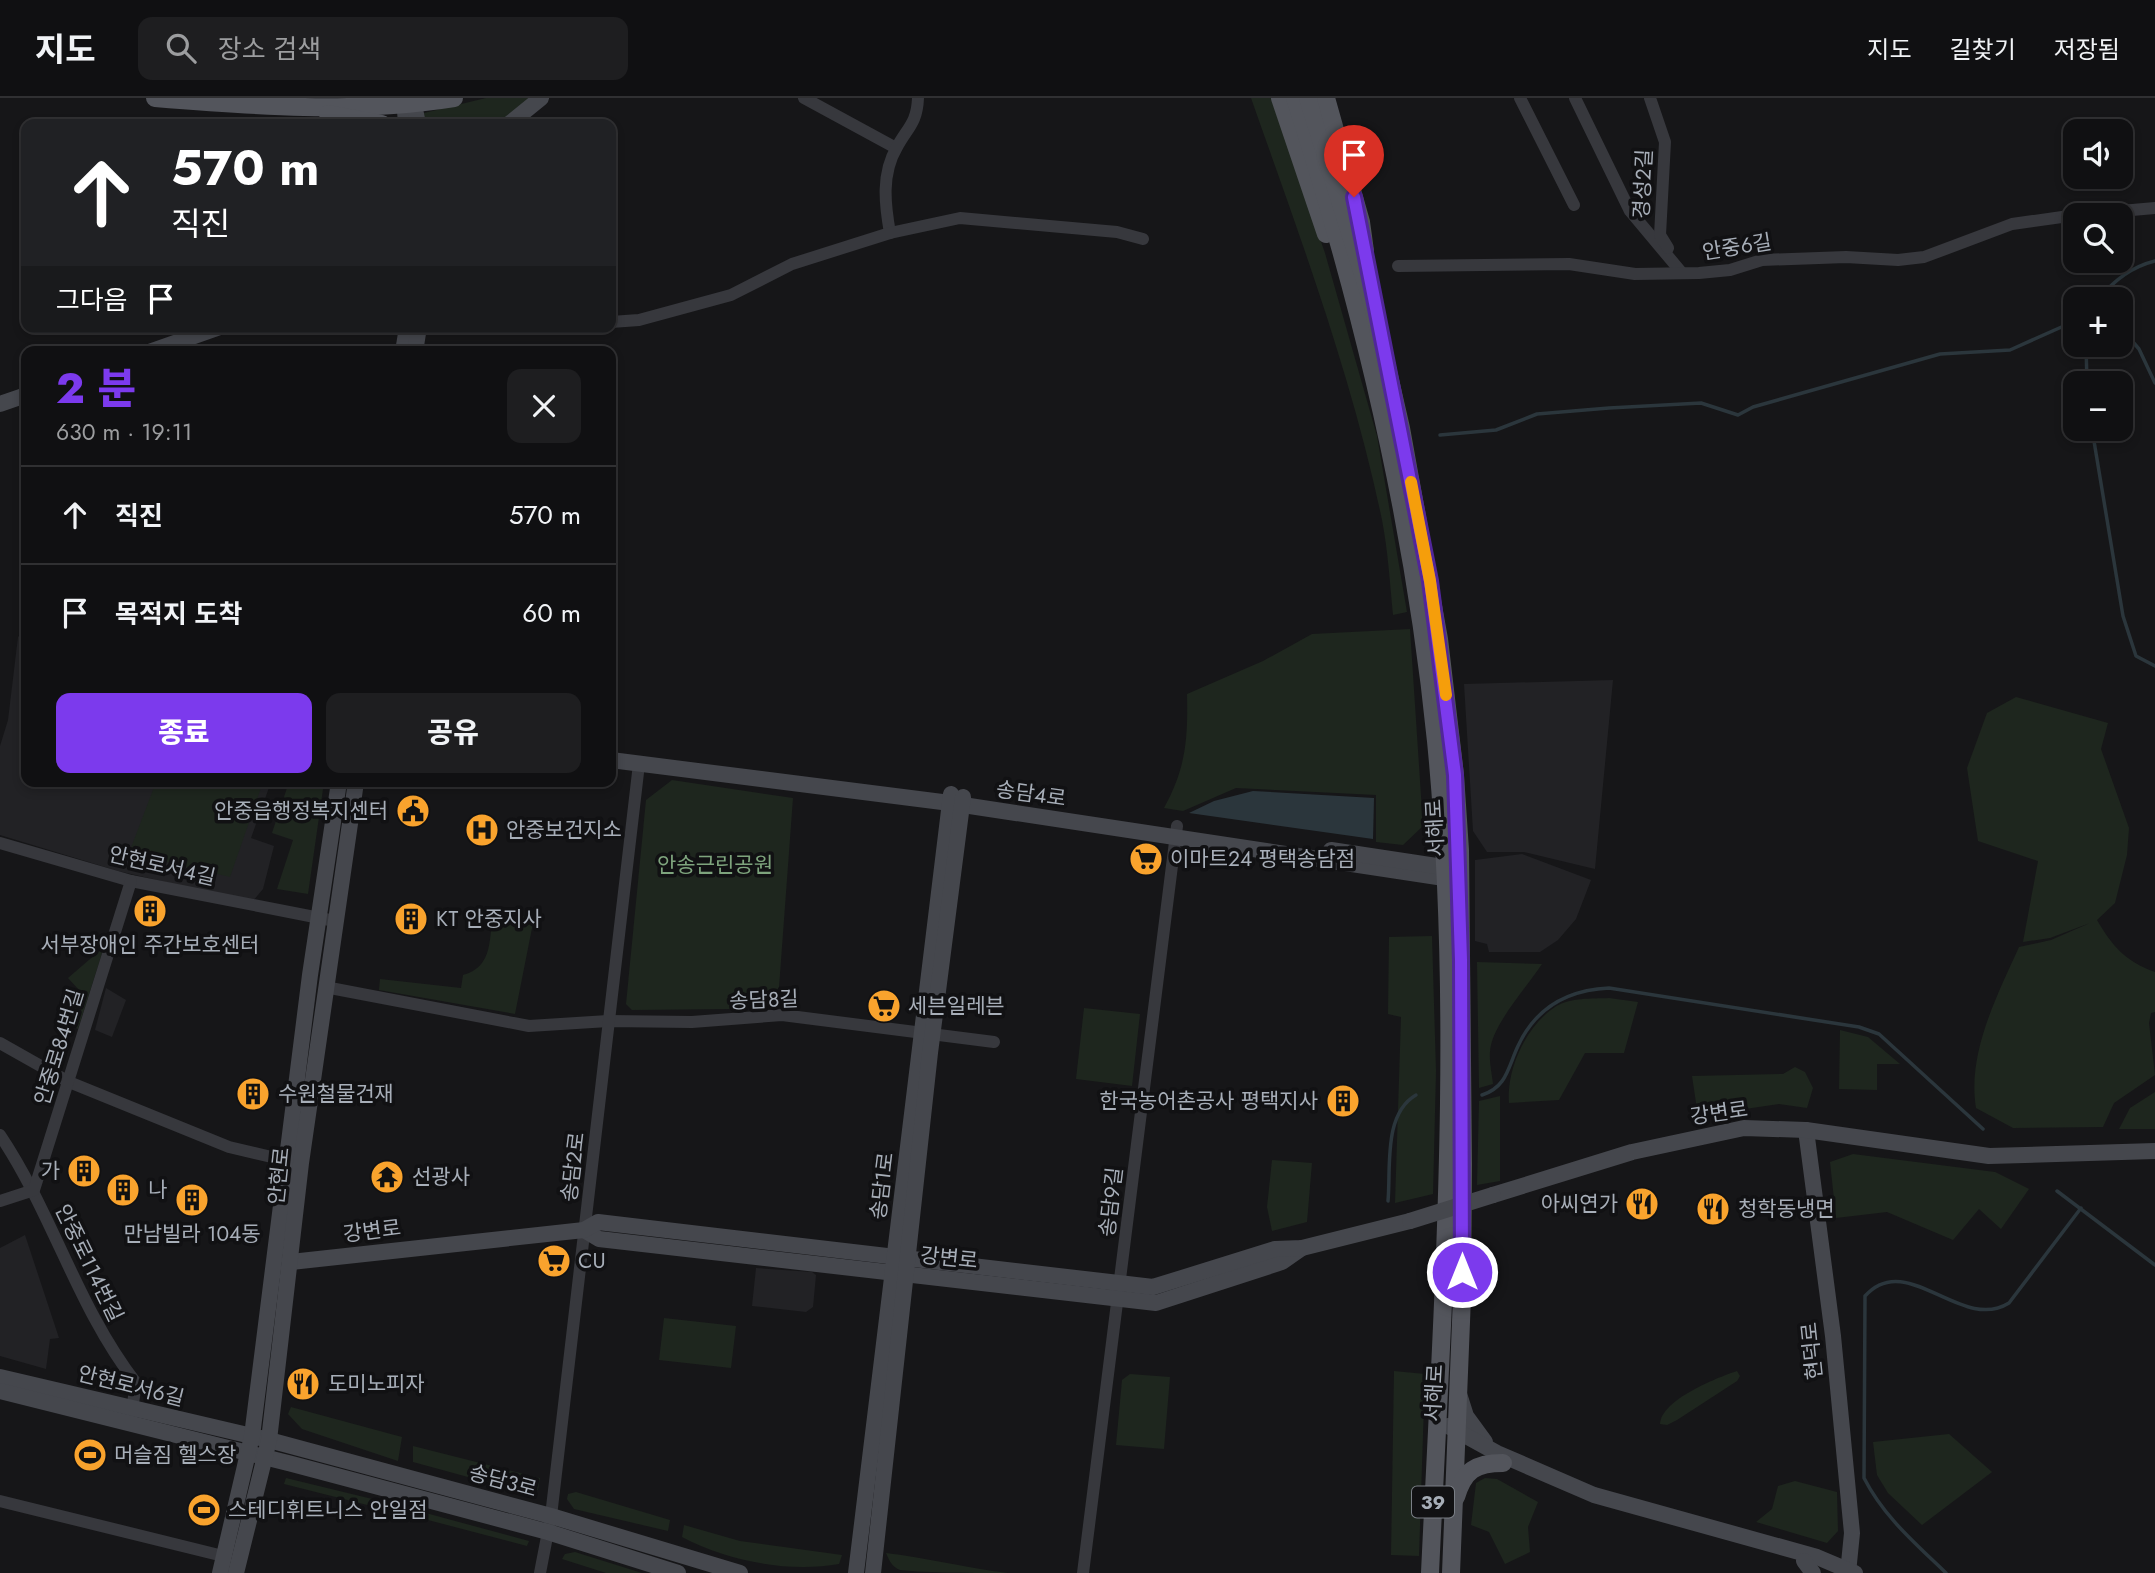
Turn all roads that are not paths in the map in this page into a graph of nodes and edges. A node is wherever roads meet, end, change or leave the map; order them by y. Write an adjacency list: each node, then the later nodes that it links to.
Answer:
1 (155, 98): 14 (main road)
2 (454, 98): 13 (main road)
3 (541, 98): 18 (main road)
4 (804, 98): 19 (street)
5 (918, 98): 19 (street)
6 (1280, 98): 31 (main road)
7 (1295, 98): 31 (main road, 서해로 / 39)
8 (1308, 98): 28 (main road, 서해로 / 39)
9 (1326, 98): 28 (main road)
10 (1520, 98): 20 (street)
11 (1575, 98): 27 (street, 경성2길)
12 (1650, 98): 27 (street, 경성2길)
13 (408, 101): 14 (main road); 16 (main road); 17 (main road)
14 (304, 107): 15 (main road)
15 (346, 119)
16 (406, 119)
17 (416, 119)
18 (516, 119)
19 (896, 148): 24 (street)
20 (1574, 205)
21 (2155, 208): 22 (street, 안중6길)
22 (2133, 210)
23 (2063, 217): 27 (street, 안중6길)
24 (890, 233): 25 (street); 29 (street)
25 (1143, 239)
26 (1398, 266): 27 (street, 안중6길)
27 (1682, 273)
28 (1373, 306): 64 (main road, 서해로 / 39)
29 (616, 322)
30 (203, 333): 32 (main road)
31 (1365, 338): 43 (main road, 서해로 / 39)
32 (166, 346)
33 (21, 397): 34 (main road)
34 (0, 404)
35 (616, 755): 40 (main road, 송담4로)
36 (616, 756): 37 (main road, 송담4로)
37 (639, 764): 40 (main road, 송담4로); 48 (street, 송담2로)
38 (338, 787): 45 (main road, 안현로)
39 (354, 787): 46 (main road, 안현로)
40 (957, 799): 41 (main road, 송담4로); 49 (main road, 송담1로)
41 (1177, 831): 43 (main road, 송담4로); 62 (street, 송담9길)
42 (0, 843): 44 (street, 안현로서4길)
43 (1444, 873): 67 (main road, 서해로 / 39)
44 (131, 881): 45 (street, 안현로서4길); 52 (street, 안중로84번길)
45 (318, 919): 46 (street, 안현로서4길); 56 (main road, 안현로)
46 (335, 921): 47 (main road, 안현로)
47 (325, 987): 48 (street, 송담8길); 56 (main road, 안현로)
48 (608, 1021): 49 (street, 송담8길); 59 (street, 송담2로)
49 (926, 1033): 50 (street); 61 (main road, 송담1로)
50 (994, 1042)
51 (0, 1043): 52 (street)
52 (69, 1082): 56 (street); 57 (street, 안중로84번길)
53 (1805, 1130): 55 (main road, 강변로); 62 (main road, 강변로, bridge); 78 (main road, 현덕로)
54 (0, 1135): 57 (street, 안중로114번길)
55 (2155, 1151)
56 (294, 1162): 60 (main road, 안현로); 69 (main road, 안현로)
57 (34, 1190): 58 (street); 66 (street, 안중로114번길)
58 (0, 1201)
59 (584, 1230): 60 (main road, 강변로); 61 (main road, 강변로); 75 (street, 송담2로)
60 (291, 1262): 70 (main road, 안현로)
61 (900, 1266): 62 (main road, 강변로); 84 (main road, 송담1로); 85 (main road, 송담1로)
62 (1119, 1292): 86 (street, 송담9길)
63 (0, 1377): 66 (main road, 안현로서6길)
64 (1457, 1389): 68 (main road, 서해로 / 39); 72 (main road)
65 (0, 1391): 66 (main road)
66 (131, 1415): 69 (main road, 안현로서6길); 71 (main road, 송담3로)
67 (1437, 1426): 68 (main road); 87 (main road, 서해로 / 39)
68 (1455, 1434): 72 (main road); 74 (main road, 서해로 / 39)
69 (252, 1436): 70 (main road, 송담3로); 71 (main road, 안현로)
70 (269, 1440): 71 (main road); 75 (main road, 송담3로)
71 (256, 1455): 75 (main road, 송담3로); 76 (main road, 안현로); 80 (main road, 안현로)
72 (1500, 1458): 74 (main road); 77 (main road); 78 (main road)
73 (0, 1501): 76 (street)
74 (1450, 1517): 88 (main road, 서해로 / 39)
75 (550, 1524): 81 (street, 송담2로); 82 (main road, 송담3로); 83 (main road, 송담3로)
76 (223, 1556): 79 (main road, 안현로)
77 (1809, 1567): 78 (main road)
78 (1846, 1571)
79 (220, 1573)
80 (236, 1573)
81 (540, 1573)
82 (678, 1573)
83 (740, 1573)
84 (856, 1573)
85 (873, 1573)
86 (1083, 1573)
87 (1430, 1573)
88 (1451, 1573)

